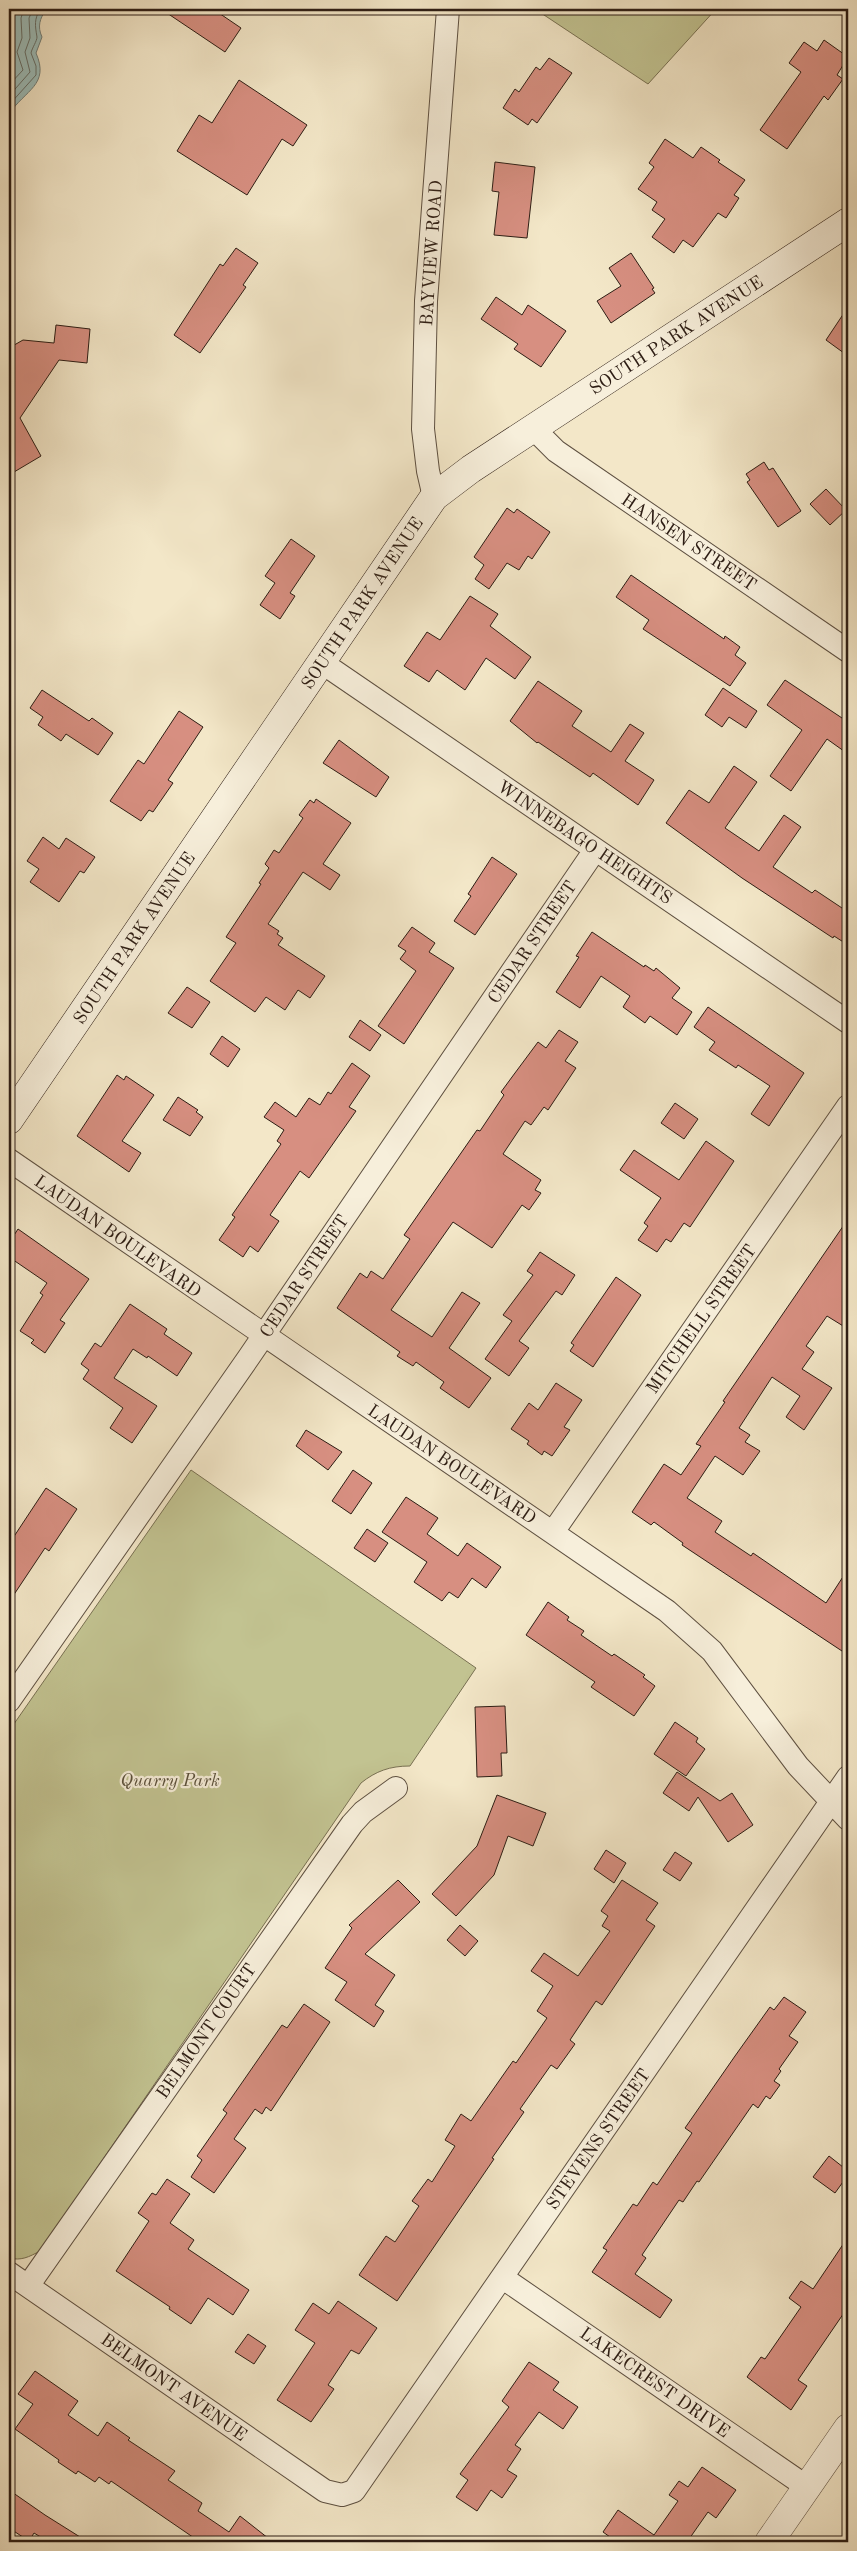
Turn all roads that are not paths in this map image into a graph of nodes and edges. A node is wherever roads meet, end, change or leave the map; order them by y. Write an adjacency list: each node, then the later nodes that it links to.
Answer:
1 (448, 9): 4 (street, BAYVIEW ROAD)
2 (848, 222): 3 (main road, SOUTH PARK AVENUE)
3 (533, 428): 4 (main road, SOUTH PARK AVENUE); 5 (street, HANSEN STREET)
4 (434, 497): 6 (main road, SOUTH PARK AVENUE)
5 (848, 651)
6 (321, 662): 7 (street, WINNEBAGO HEIGHTS); 10 (main road, SOUTH PARK AVENUE)
7 (595, 850): 8 (street, WINNEBAGO HEIGHTS); 12 (street, CEDAR STREET)
8 (848, 1022)
9 (848, 1106): 13 (street, MITCHELL STREET)
10 (9, 1120)
11 (9, 1160): 12 (street, LAUDAN BOULEVARD)
12 (263, 1336): 13 (street, LAUDAN BOULEVARD); 14 (street, CEDAR STREET)
13 (553, 1532): 17 (street, LAUDAN BOULEVARD)
14 (9, 1701)
15 (848, 1777): 17 (street, STEVENS STREET)
16 (396, 1788): 21 (street, BELMONT COURT)
17 (832, 1801): 18 (street, LAUDAN BOULEVARD); 20 (street, STEVENS STREET)
18 (848, 1820)
19 (9, 2273): 21 (street, BELMONT AVENUE)
20 (503, 2278): 23 (street, LAKECREST DRIVE); 24 (street, STEVENS STREET)
21 (28, 2286): 24 (street, BELMONT AVENUE)
22 (848, 2428): 23 (main road)
23 (807, 2487): 25 (main road)
24 (342, 2495)
25 (769, 2542)

